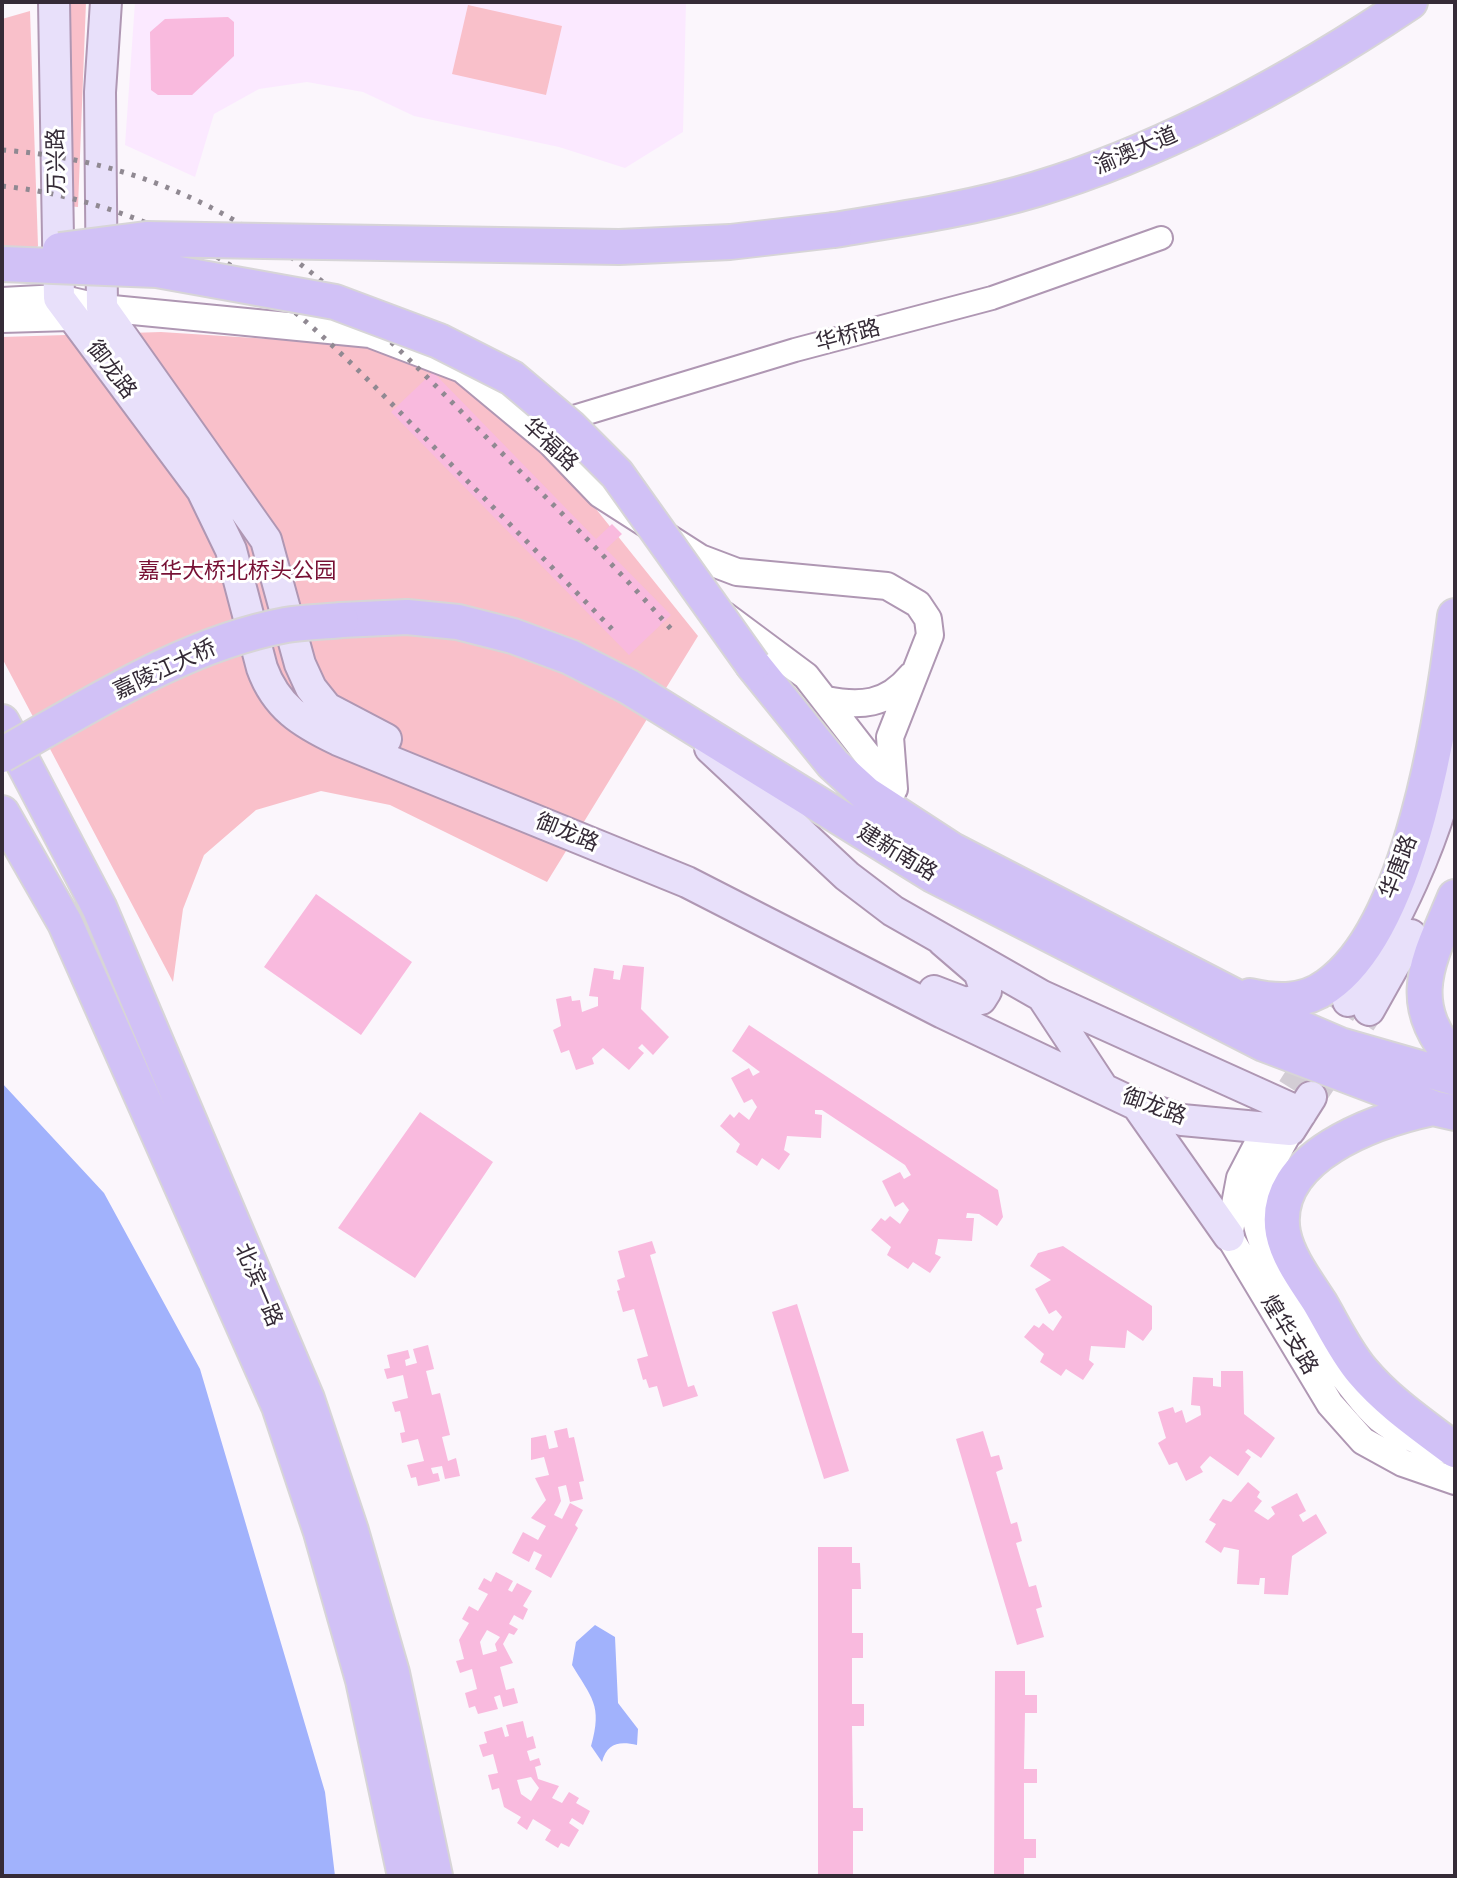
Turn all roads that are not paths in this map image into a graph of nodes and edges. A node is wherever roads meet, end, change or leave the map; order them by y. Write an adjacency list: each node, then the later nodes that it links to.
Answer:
1 (54, 2): 8 (main road, 万兴路)
2 (106, 2): 9 (main road, 万兴路)
3 (1410, 2): 5 (main road, 渝澳大道, bridge)
4 (1161, 238): 11 (street, 华桥路)
5 (2, 257)
6 (2, 264): 14 (main road, bridge)
7 (2, 301): 8 (street, 华福路)
8 (65, 307): 9 (street, 华福路); 10 (street, 华福路); 31 (main road, 御龙路)
9 (102, 308): 11 (street, 华福路); 26 (main road, 御龙路)
10 (2, 319)
11 (534, 429): 15 (street, 华福路)
12 (1455, 616): 27 (main road, 华唐路)
13 (341, 620): 18 (main road, 建新南路); 20 (main road, 嘉陵江大桥, bridge)
14 (761, 655): 16 (street, 建新南路); 24 (main road, 建新南路)
15 (919, 668): 16 (street); 21 (street, 华福路)
16 (826, 700): 21 (street, 建新南路)
17 (2, 722): 39 (main road, 北滨一路)
18 (683, 722): 26 (main road); 33 (main road, 建新南路)
19 (1455, 753): 23 (main road)
20 (2, 755)
21 (894, 789): 24 (street, 建新南路)
22 (2, 813): 38 (main road, 北滨一路)
23 (1455, 830)
24 (952, 850): 27 (main road, 建新南路)
25 (1455, 897): 29 (main road)
26 (943, 941): 28 (main road)
27 (1215, 988): 30 (main road, 建新南路)
28 (1042, 996): 31 (main road); 34 (main road)
29 (1455, 1060)
30 (1455, 1078)
31 (1102, 1087): 32 (main road, 御龙路)
32 (1137, 1105): 34 (main road, 御龙路); 35 (main road)
33 (1444, 1110): 36 (main road)
34 (1290, 1111): 35 (street); 36 (street, 煌华支路)
35 (1229, 1236): 37 (street, 煌华支路)
36 (1455, 1453)
37 (1455, 1481)
38 (405, 1876)
39 (435, 1876)

